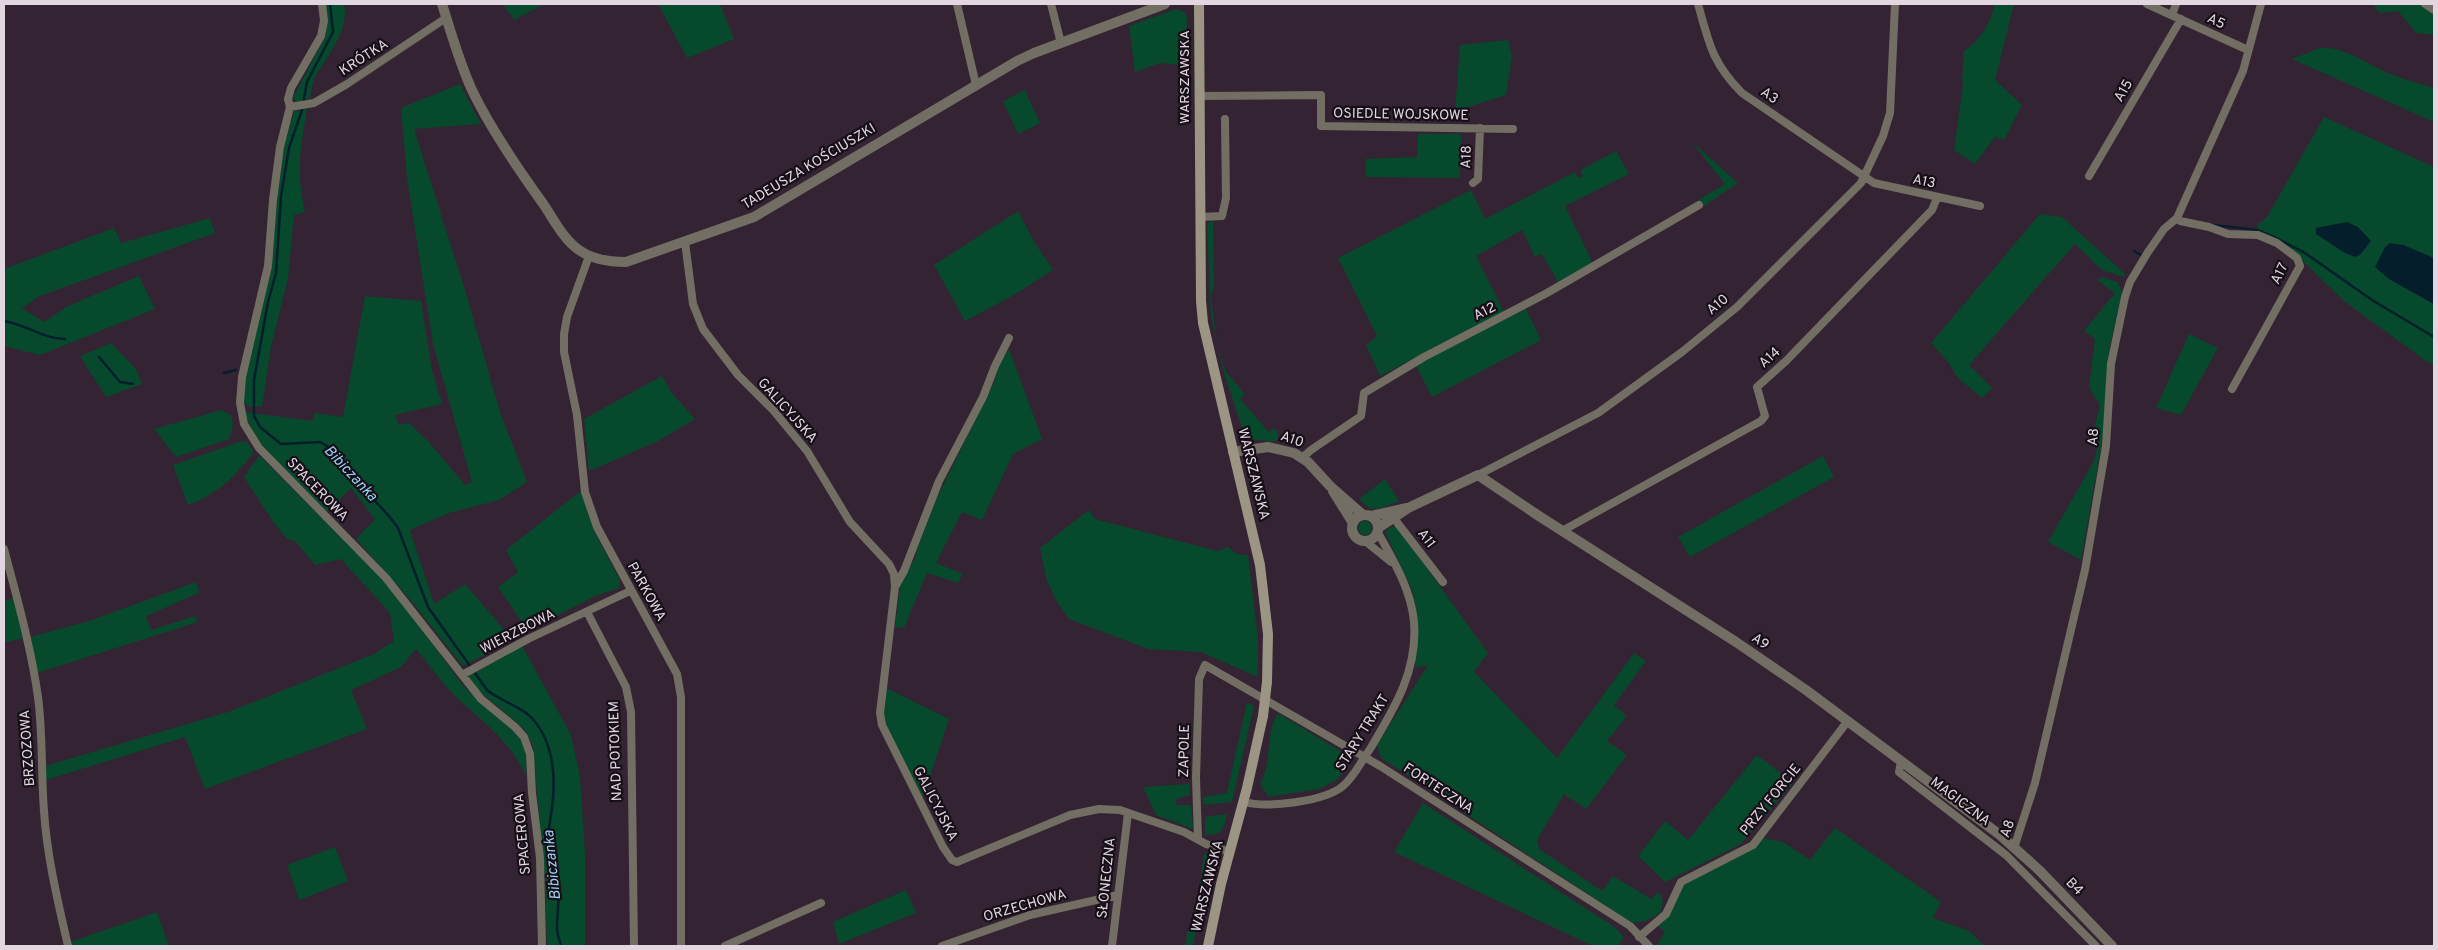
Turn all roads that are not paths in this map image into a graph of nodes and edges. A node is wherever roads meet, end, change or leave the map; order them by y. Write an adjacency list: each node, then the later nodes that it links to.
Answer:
1 (322, 4): 21 (street, SPACEROWA)
2 (442, 4): 15 (street, TADEUSZA KOŚCIUSZKI)
3 (957, 4): 19 (street)
4 (1052, 4): 17 (street)
5 (1165, 4): 17 (street, TADEUSZA KOŚCIUSZKI)
6 (1199, 4): 20 (main road, WARSZAWSKA)
7 (1698, 4): 26 (street, A3)
8 (1895, 4): 26 (street, A10)
9 (2147, 4): 14 (street, A5)
10 (2176, 4): 14 (street)
11 (2261, 4): 18 (street, A8)
12 (2425, 4): 13 (street)
13 (2434, 10)
14 (2172, 15): 16 (street, A5)
15 (446, 18): 21 (street, KRÓTKA); 34 (street, TADEUSZA KOŚCIUSZKI)
16 (2180, 19): 18 (street, A5); 25 (street, A15)
17 (1061, 43): 19 (street, TADEUSZA KOŚCIUSZKI)
18 (2248, 50): 32 (street, A8)
19 (976, 85): 33 (street, TADEUSZA KOŚCIUSZKI)
20 (1199, 96): 23 (street, OSIEDLE WOJSKOWE); 31 (main road, WARSZAWSKA)
21 (290, 107): 54 (street, SPACEROWA)
22 (1224, 119): 31 (street)
23 (1480, 128): 24 (street, OSIEDLE WOJSKOWE); 27 (street, A18)
24 (1513, 129)
25 (2089, 176)
26 (1864, 178): 28 (street, A13); 39 (street, A10)
27 (1473, 184)
28 (1937, 198): 30 (street, A13); 45 (street, A14)
29 (1699, 204): 38 (street, A12)
30 (1980, 206)
31 (1200, 218): 37 (main road, WARSZAWSKA)
32 (2178, 219): 36 (street, A17); 61 (street, A8)
33 (685, 242): 34 (street, TADEUSZA KOŚCIUSZKI); 50 (street, GALICYJSKA)
34 (589, 256): 51 (street, PARKOWA)
35 (1009, 338): 50 (street, GALICYJSKA)
36 (2232, 389)
37 (1233, 452): 38 (street, A10); 58 (main road, WARSZAWSKA, bridge)
38 (1302, 458): 40 (street, A10)
39 (1478, 475): 41 (street, A10); 45 (street, A9)
40 (1330, 486): 42 (street, A10); 43 (street, A10)
41 (1393, 514): 42 (street, A10); 44 (street, A10); 49 (street, A11)
42 (1367, 516): 43 (street); 44 (street)
43 (1353, 523): 46 (street)
44 (1377, 530): 46 (street); 48 (street, STARY TRAKT)
45 (1562, 532): 55 (street, A9)
46 (1365, 541): 48 (street, STARY TRAKT)
47 (4, 549): 66 (street, BRZOZOWA)
48 (1394, 565): 56 (street, STARY TRAKT)
49 (1443, 582)
50 (895, 586): 59 (street, GALICYJSKA)
51 (630, 591): 52 (street); 69 (street, PARKOWA)
52 (587, 612): 54 (street, WIERZBOWA); 68 (street, NAD POTOKIEM)
53 (1205, 665): 56 (street, FORTECZNA); 60 (street, ZAPOLE)
54 (464, 674): 67 (street, SPACEROWA)
55 (1847, 722): 57 (street, A9); 65 (street, PRZY FORCIE)
56 (1364, 757): 58 (street, STARY TRAKT); 65 (street, FORTECZNA)
57 (1901, 762): 61 (street, A9); 75 (street, MAGICZNA)
58 (1244, 802): 62 (main road, WARSZAWSKA)
59 (1128, 813): 60 (street, GALICYJSKA); 63 (street, SŁONECZNA)
60 (1198, 838): 62 (street, GALICYJSKA)
61 (2014, 848): 76 (street, B4)
62 (1230, 852): 73 (main road, WARSZAWSKA)
63 (1118, 895): 71 (street, ORZECHOWA); 72 (street, SŁONECZNA)
64 (821, 903): 70 (street)
65 (1639, 937): 74 (street, FORTECZNA)
66 (68, 946)
67 (542, 946)
68 (634, 946)
69 (681, 946)
70 (724, 946)
71 (942, 946)
72 (1112, 946)
73 (1208, 946)
74 (1649, 946)
75 (2096, 946)
76 (2112, 946)

